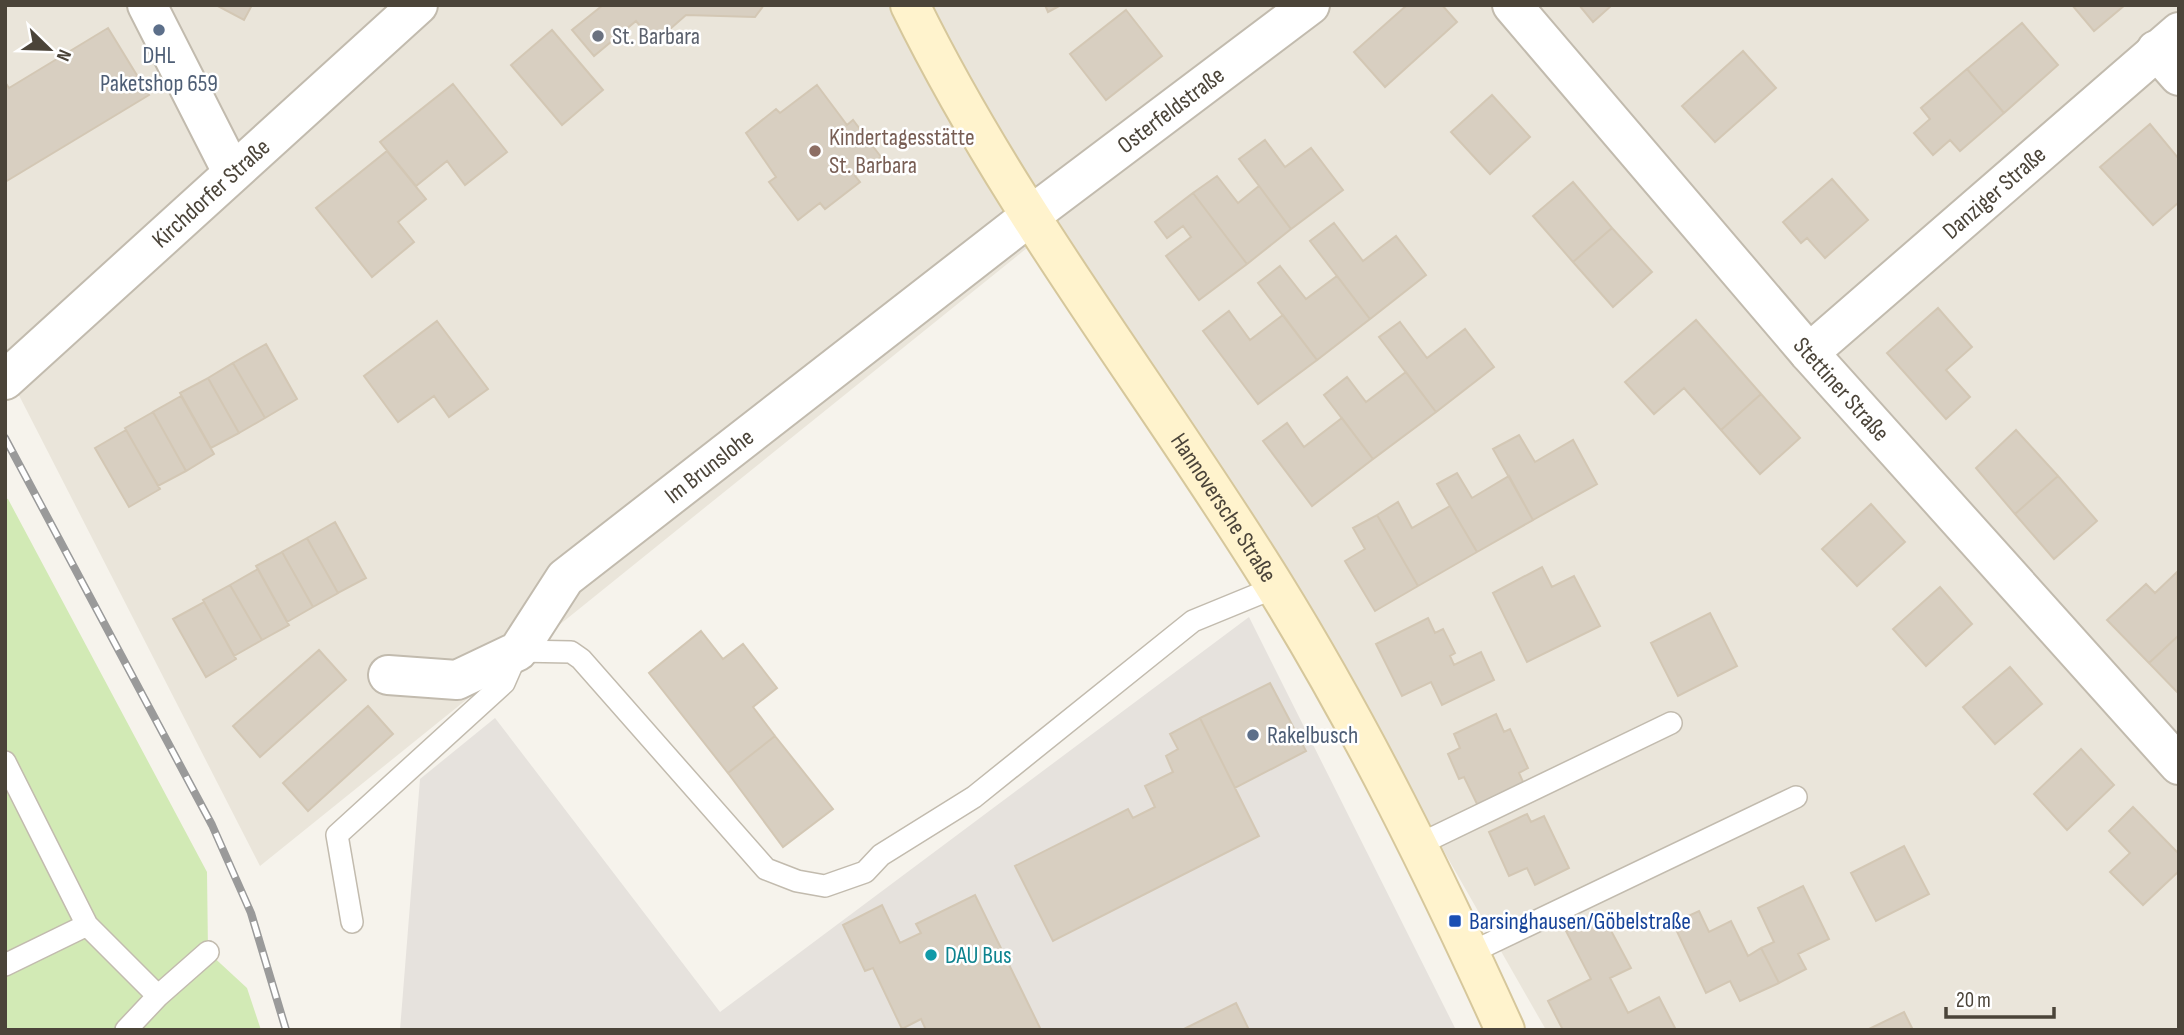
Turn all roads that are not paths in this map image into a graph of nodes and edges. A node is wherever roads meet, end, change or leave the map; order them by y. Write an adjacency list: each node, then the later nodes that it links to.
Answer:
1 (147, 5): 7 (street)
2 (418, 5): 7 (street, Kirchdorfer Straße)
3 (910, 5): 8 (street, Hannoversche Straße)
4 (1310, 5): 8 (street, Osterfeldstraße)
5 (1512, 5): 9 (street, Stettiner Straße)
6 (2171, 53): 9 (street, Danziger Straße)
7 (232, 172): 10 (street, Kirchdorfer Straße)
8 (1030, 216): 11 (street, Hannoversche Straße); 12 (street, Im Brunslohe)
9 (1809, 353): 16 (street, Stettiner Straße)
10 (5, 380)
11 (1276, 587): 12 (lane); 18 (street, Hannoversche Straße)
12 (518, 651): 13 (street); 19 (lane)
13 (388, 676)
14 (1671, 723): 18 (lane)
15 (5, 762): 20 (lane)
16 (2179, 765)
17 (1796, 797): 22 (lane)
18 (1418, 845): 22 (street, Hannoversche Straße)
19 (352, 922)
20 (87, 925): 23 (lane); 24 (lane)
21 (208, 952): 24 (lane)
22 (1470, 953): 26 (street, Hannoversche Straße)
23 (5, 965)
24 (158, 996): 25 (lane)
25 (126, 1030)
26 (1505, 1030)

